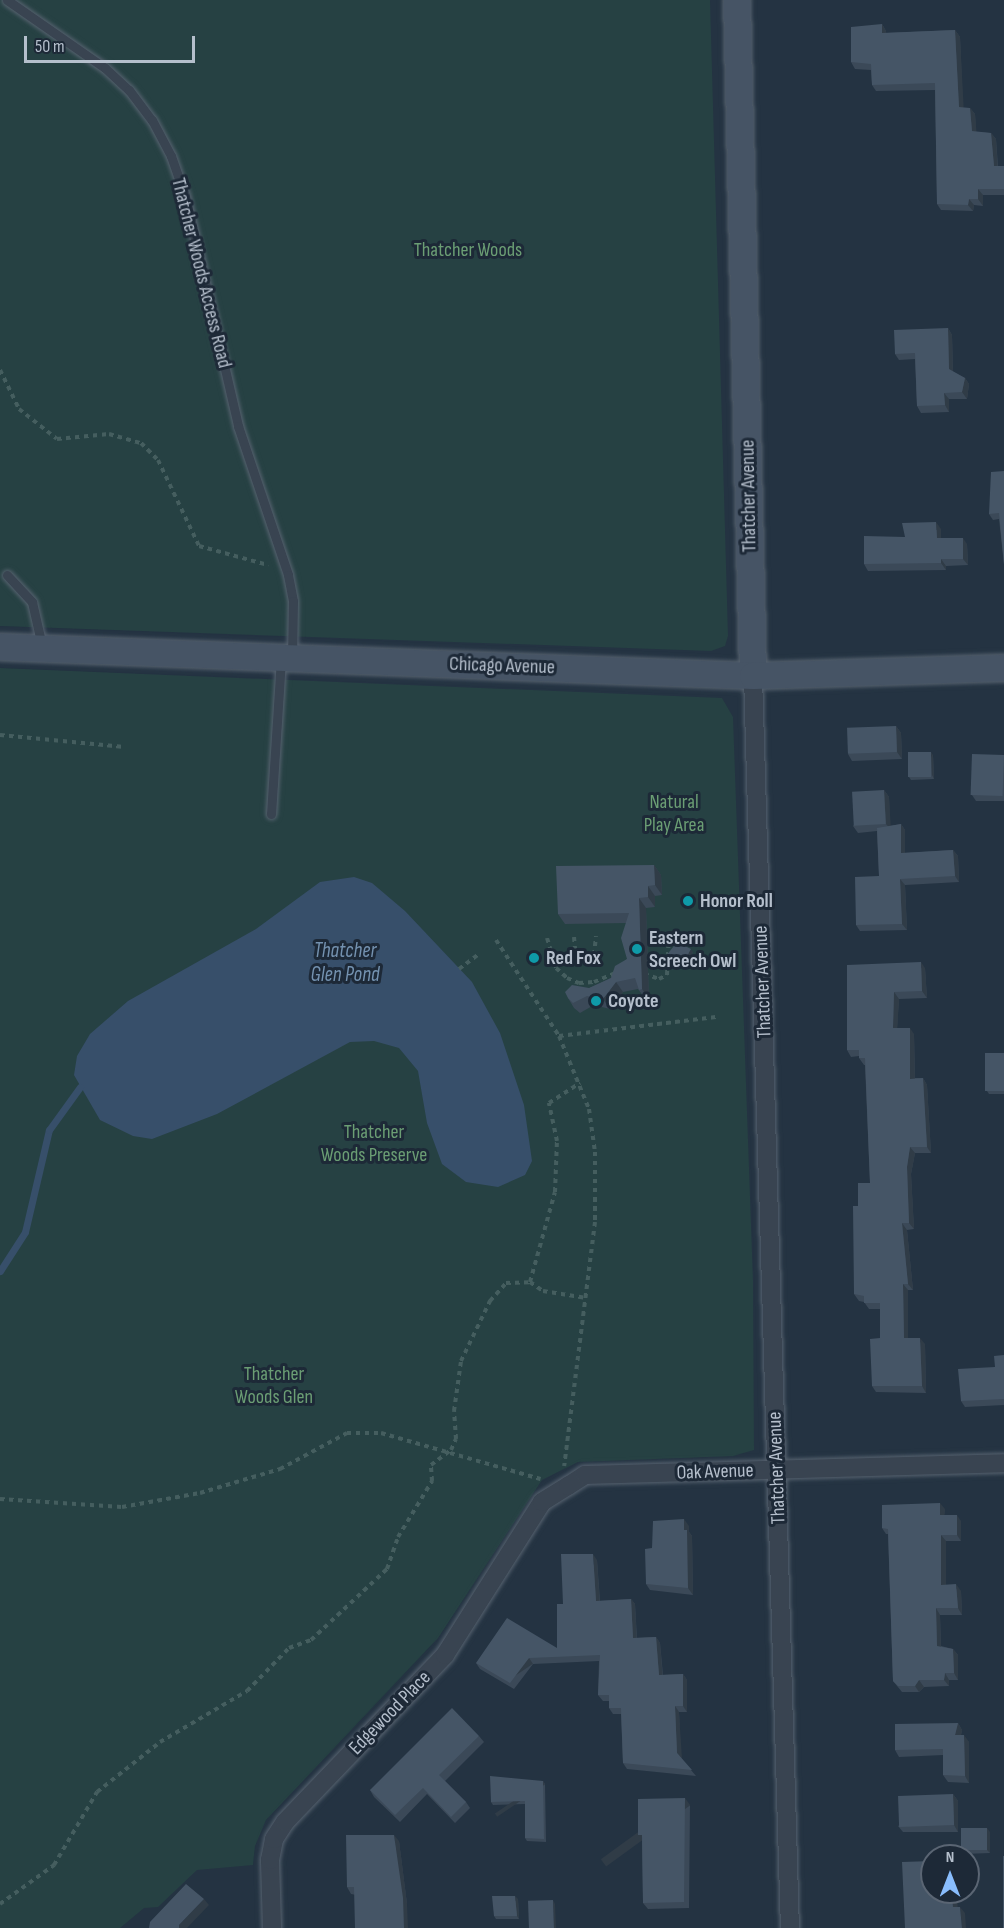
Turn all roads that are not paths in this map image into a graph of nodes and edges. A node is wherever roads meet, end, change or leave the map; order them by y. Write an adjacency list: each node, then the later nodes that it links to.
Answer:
1 (7, 0): 6 (lane, Thatcher Woods Access Road)
2 (737, 0): 8 (main road, Thatcher Avenue)
3 (7, 575): 5 (lane)
4 (0, 647): 5 (main road, Chicago Avenue)
5 (42, 649): 6 (main road, Chicago Avenue)
6 (287, 658): 8 (main road, Chicago Avenue); 9 (lane, Thatcher Woods Access Road)
7 (1004, 668): 8 (main road, Chicago Avenue)
8 (753, 676): 11 (street, Thatcher Avenue)
9 (271, 814)
10 (1004, 1463): 11 (street, Oak Avenue)
11 (777, 1470): 12 (street, Oak Avenue); 14 (street, Thatcher Avenue)
12 (542, 1502): 13 (street, Edgewood Place)
13 (272, 1928)
14 (790, 1928)

